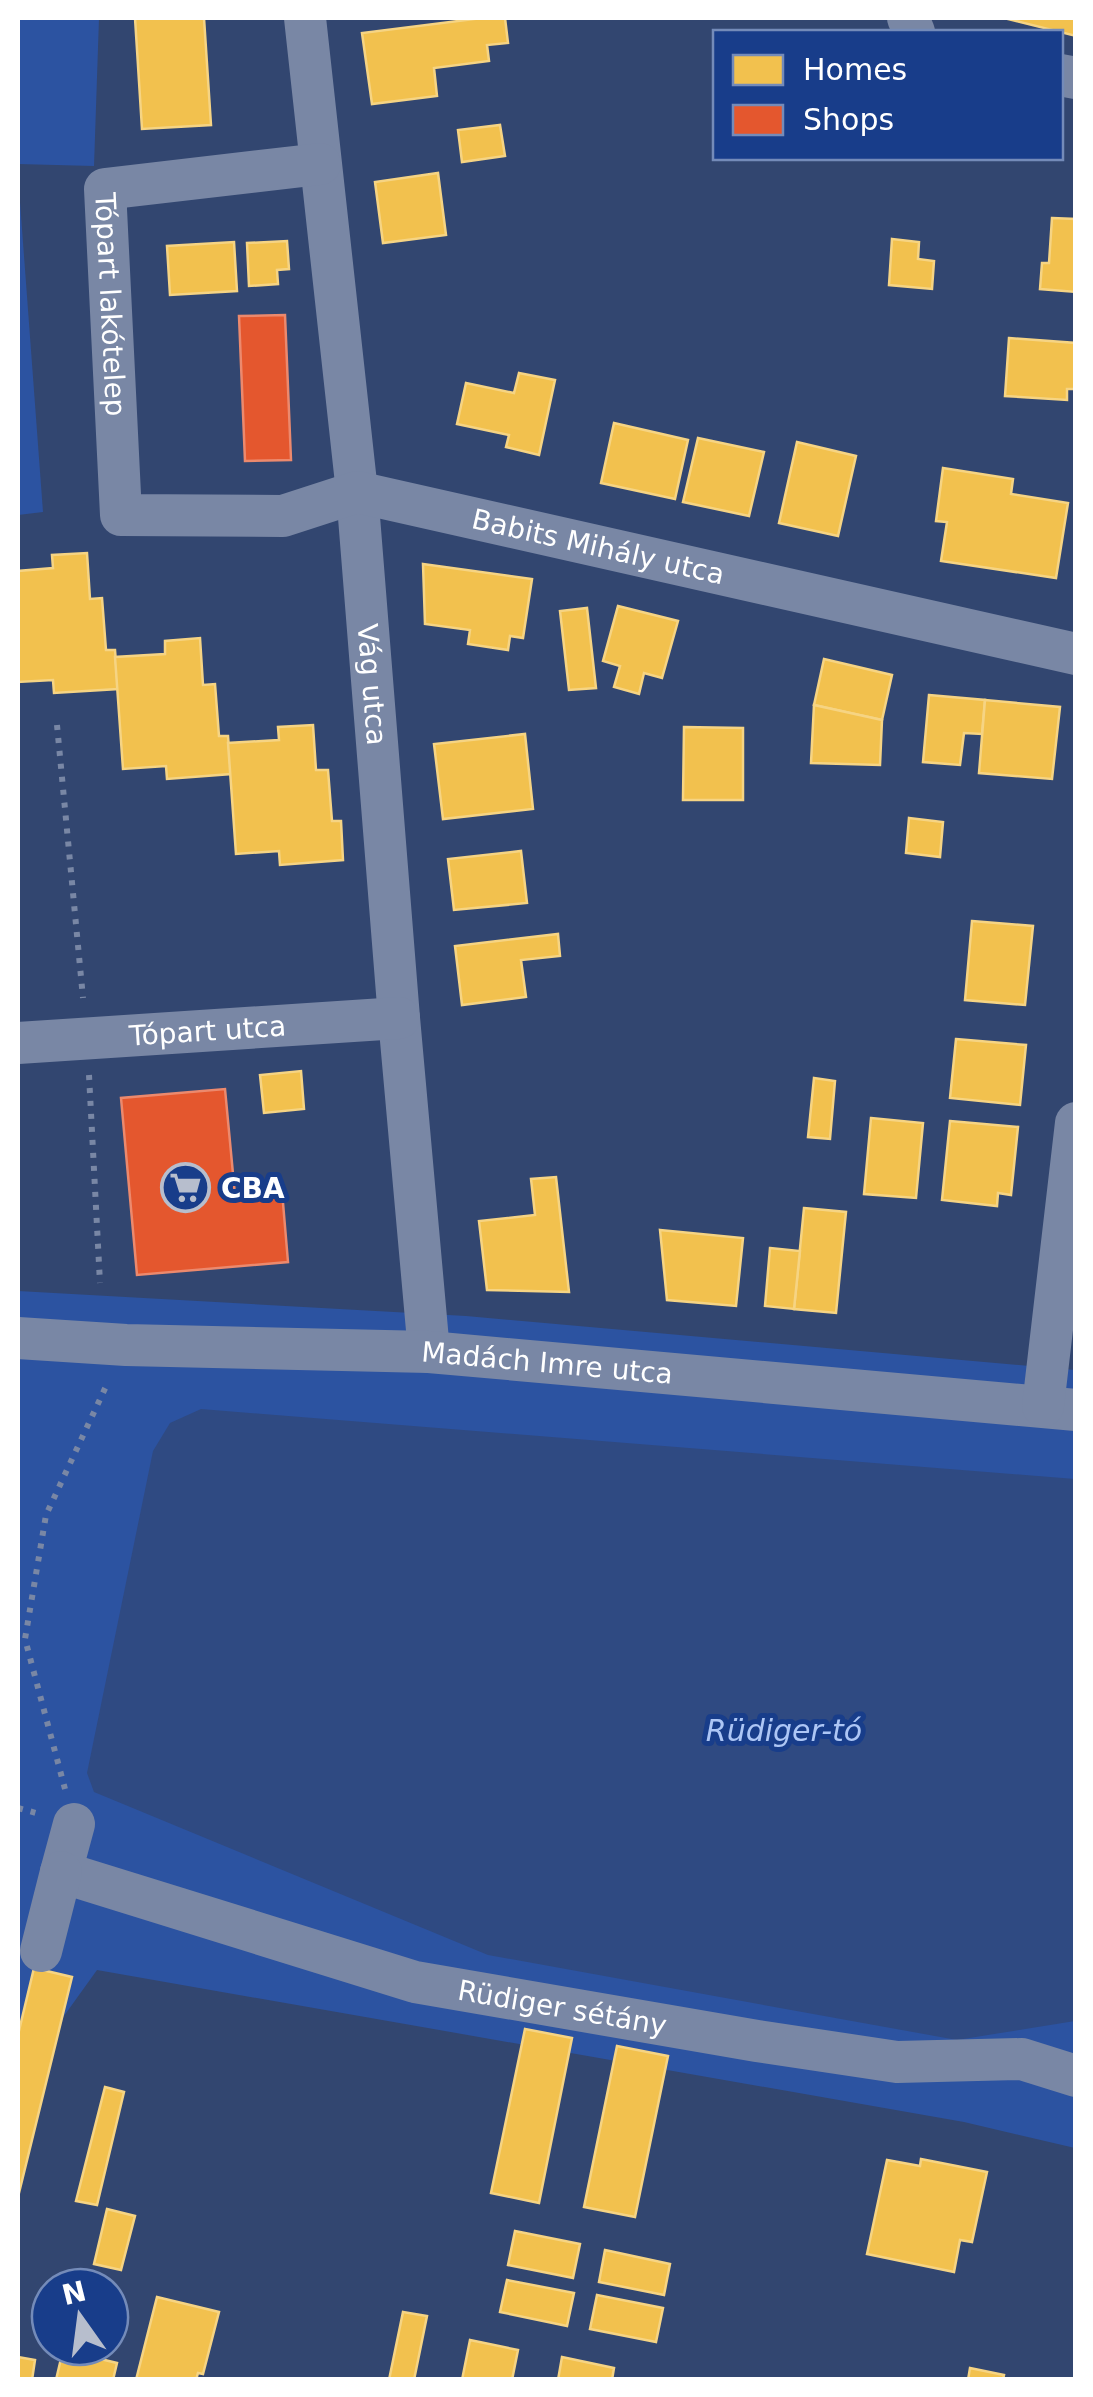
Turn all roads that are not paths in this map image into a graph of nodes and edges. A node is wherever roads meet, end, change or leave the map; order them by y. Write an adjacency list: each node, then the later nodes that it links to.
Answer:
1 (306, 18): 2 (street, Vág utca)
2 (320, 164): 3 (street, Vág utca); 3 (street, Tópart lakótelep)
3 (356, 492): 4 (street, Babits Mihály utca); 5 (street, Vág utca)
4 (1076, 654)
5 (398, 1018): 6 (street, Tópart utca); 9 (street, Vág utca)
6 (18, 1043)
7 (1076, 1123): 10 (street)
8 (18, 1338): 9 (street, Madách Imre utca)
9 (428, 1352): 10 (street, Madách Imre utca)
10 (1060, 1408)
11 (74, 1824): 12 (street)
12 (61, 1872): 13 (street); 14 (street, Rüdiger sétány)
13 (41, 1952)
14 (1076, 2076)

